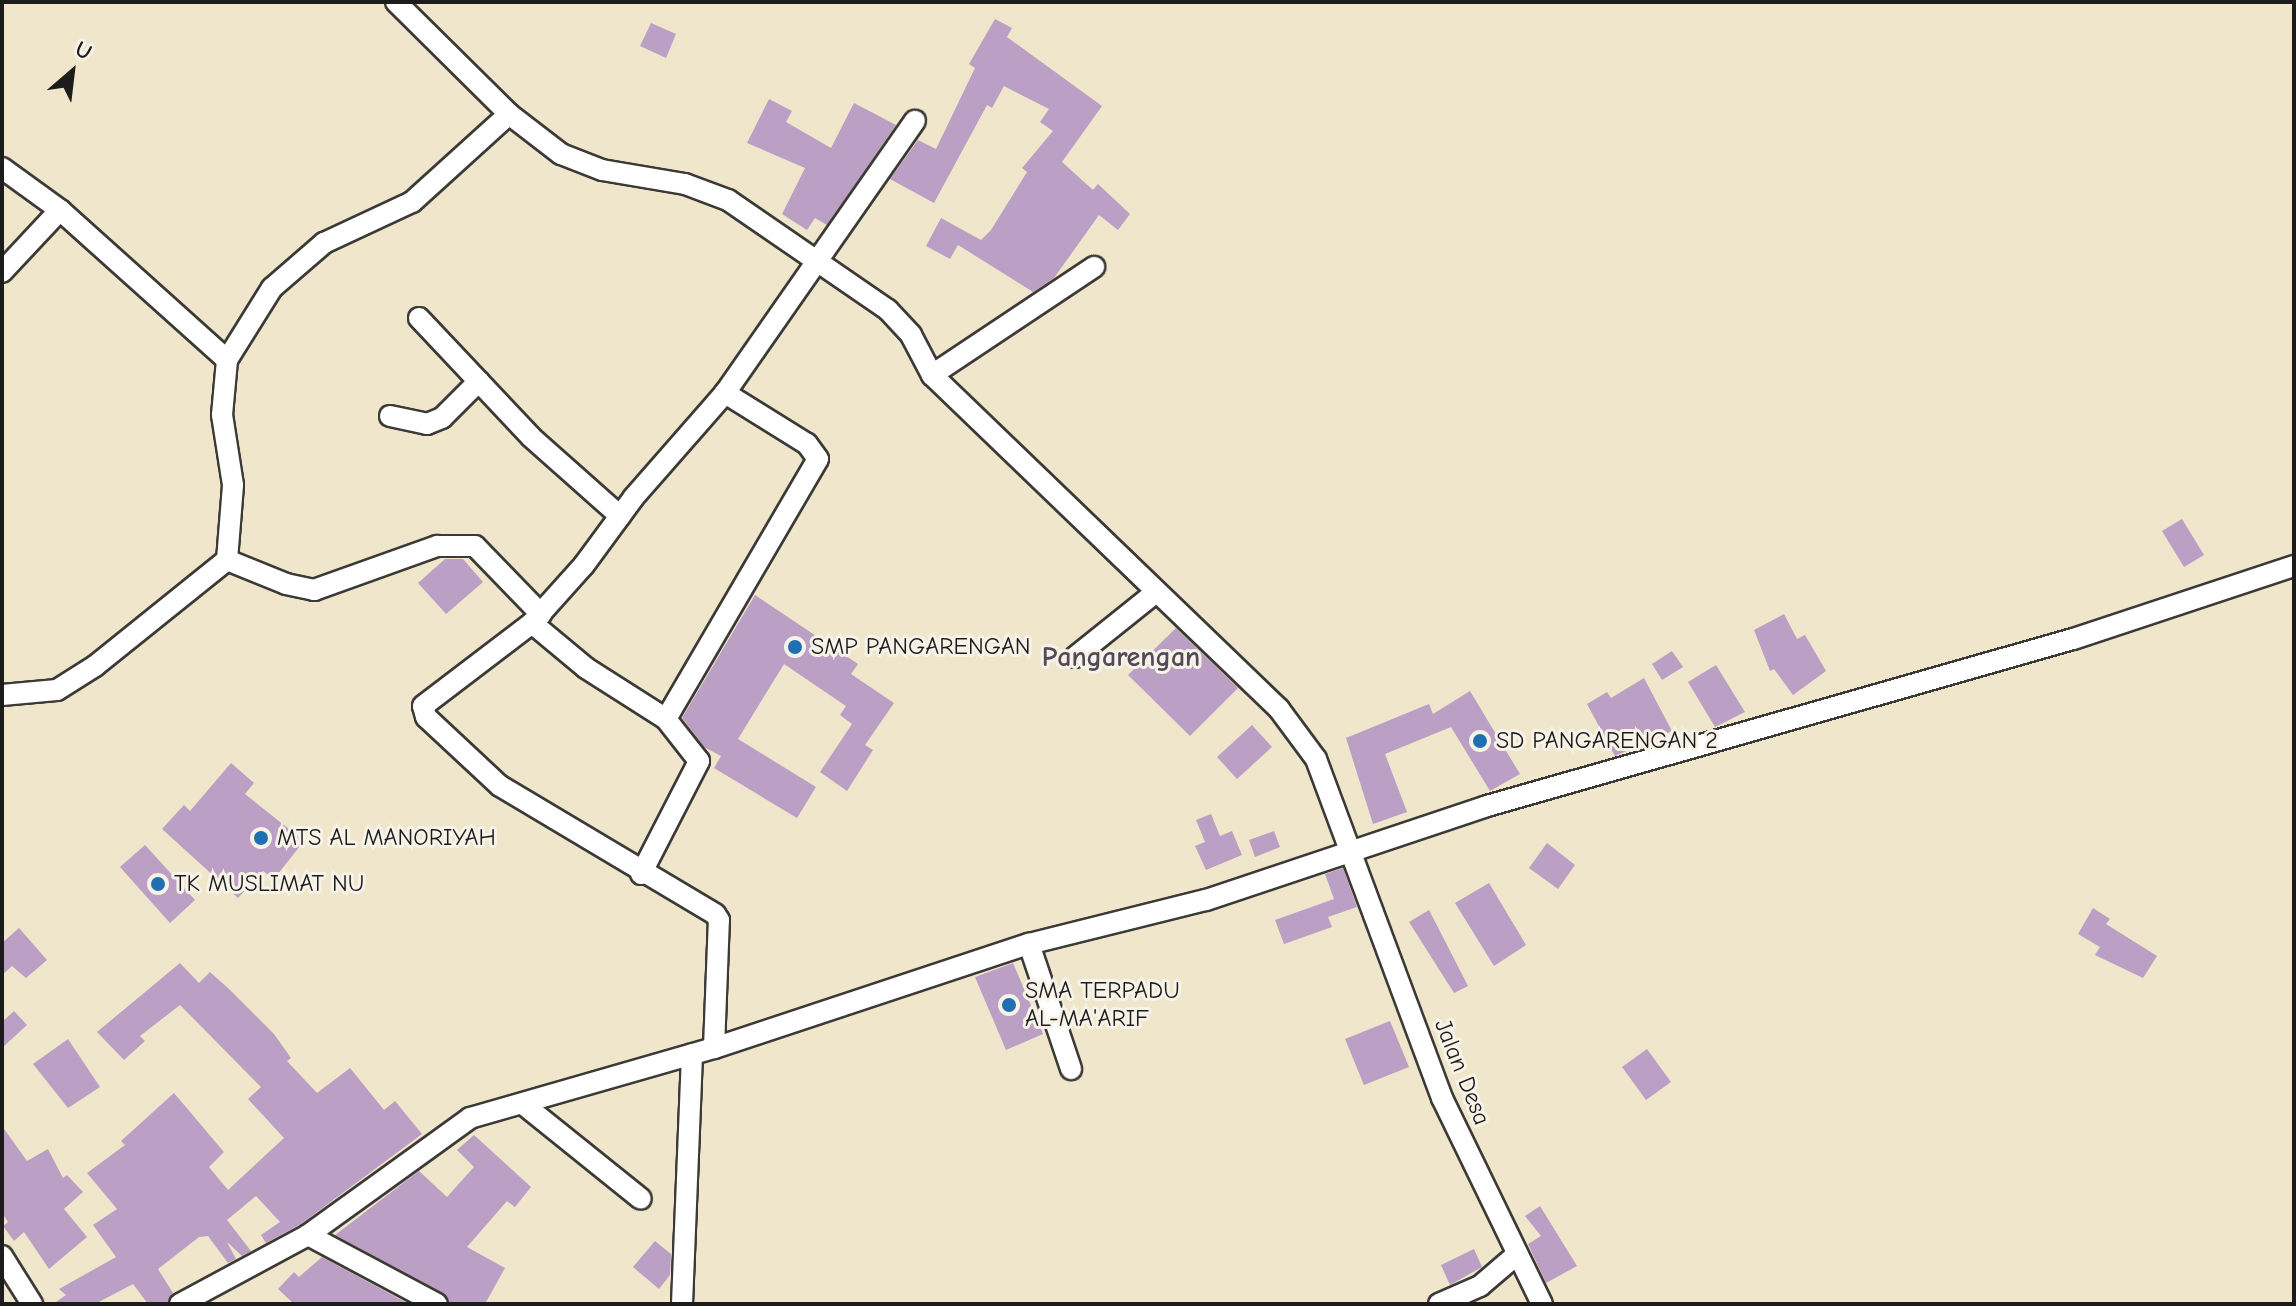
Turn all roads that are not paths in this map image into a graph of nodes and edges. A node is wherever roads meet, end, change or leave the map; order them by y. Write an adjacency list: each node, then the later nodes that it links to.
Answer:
1 (396, 2): 2 (street, Jalan Desa)
2 (509, 114): 6 (street, Jalan Desa); 10 (street)
3 (915, 121): 6 (street)
4 (2, 168): 5 (street)
5 (60, 210): 8 (street); 10 (street)
6 (819, 261): 11 (street, Jalan Desa); 13 (street)
7 (1094, 267): 11 (street)
8 (2, 272)
9 (419, 318): 12 (street)
10 (227, 360): 16 (street)
11 (932, 375): 18 (street, Jalan Desa)
12 (479, 381): 14 (street); 15 (street)
13 (725, 393): 15 (street); 22 (street)
14 (390, 416)
15 (620, 516): 19 (street)
16 (227, 560): 19 (street); 21 (street)
17 (2294, 566): 23 (street)
18 (1155, 593): 20 (street); 23 (street, Jalan Desa)
19 (536, 618): 22 (street); 24 (street)
20 (1075, 657)
21 (2, 695)
22 (666, 719): 24 (street)
23 (1354, 852): 25 (street); 33 (street, Jalan Desa)
24 (641, 874): 26 (street)
25 (1029, 944): 26 (street); 28 (street)
26 (714, 1048): 27 (street)
27 (692, 1054): 29 (street); 37 (street)
28 (1071, 1069)
29 (523, 1104): 30 (street); 31 (street)
30 (641, 1199)
31 (308, 1235): 35 (street); 36 (street)
32 (2, 1256): 34 (street)
33 (1515, 1256): 38 (street); 39 (street, Jalan Desa)
34 (32, 1304)
35 (180, 1304)
36 (437, 1304)
37 (682, 1304)
38 (1439, 1304)
39 (1542, 1304)

